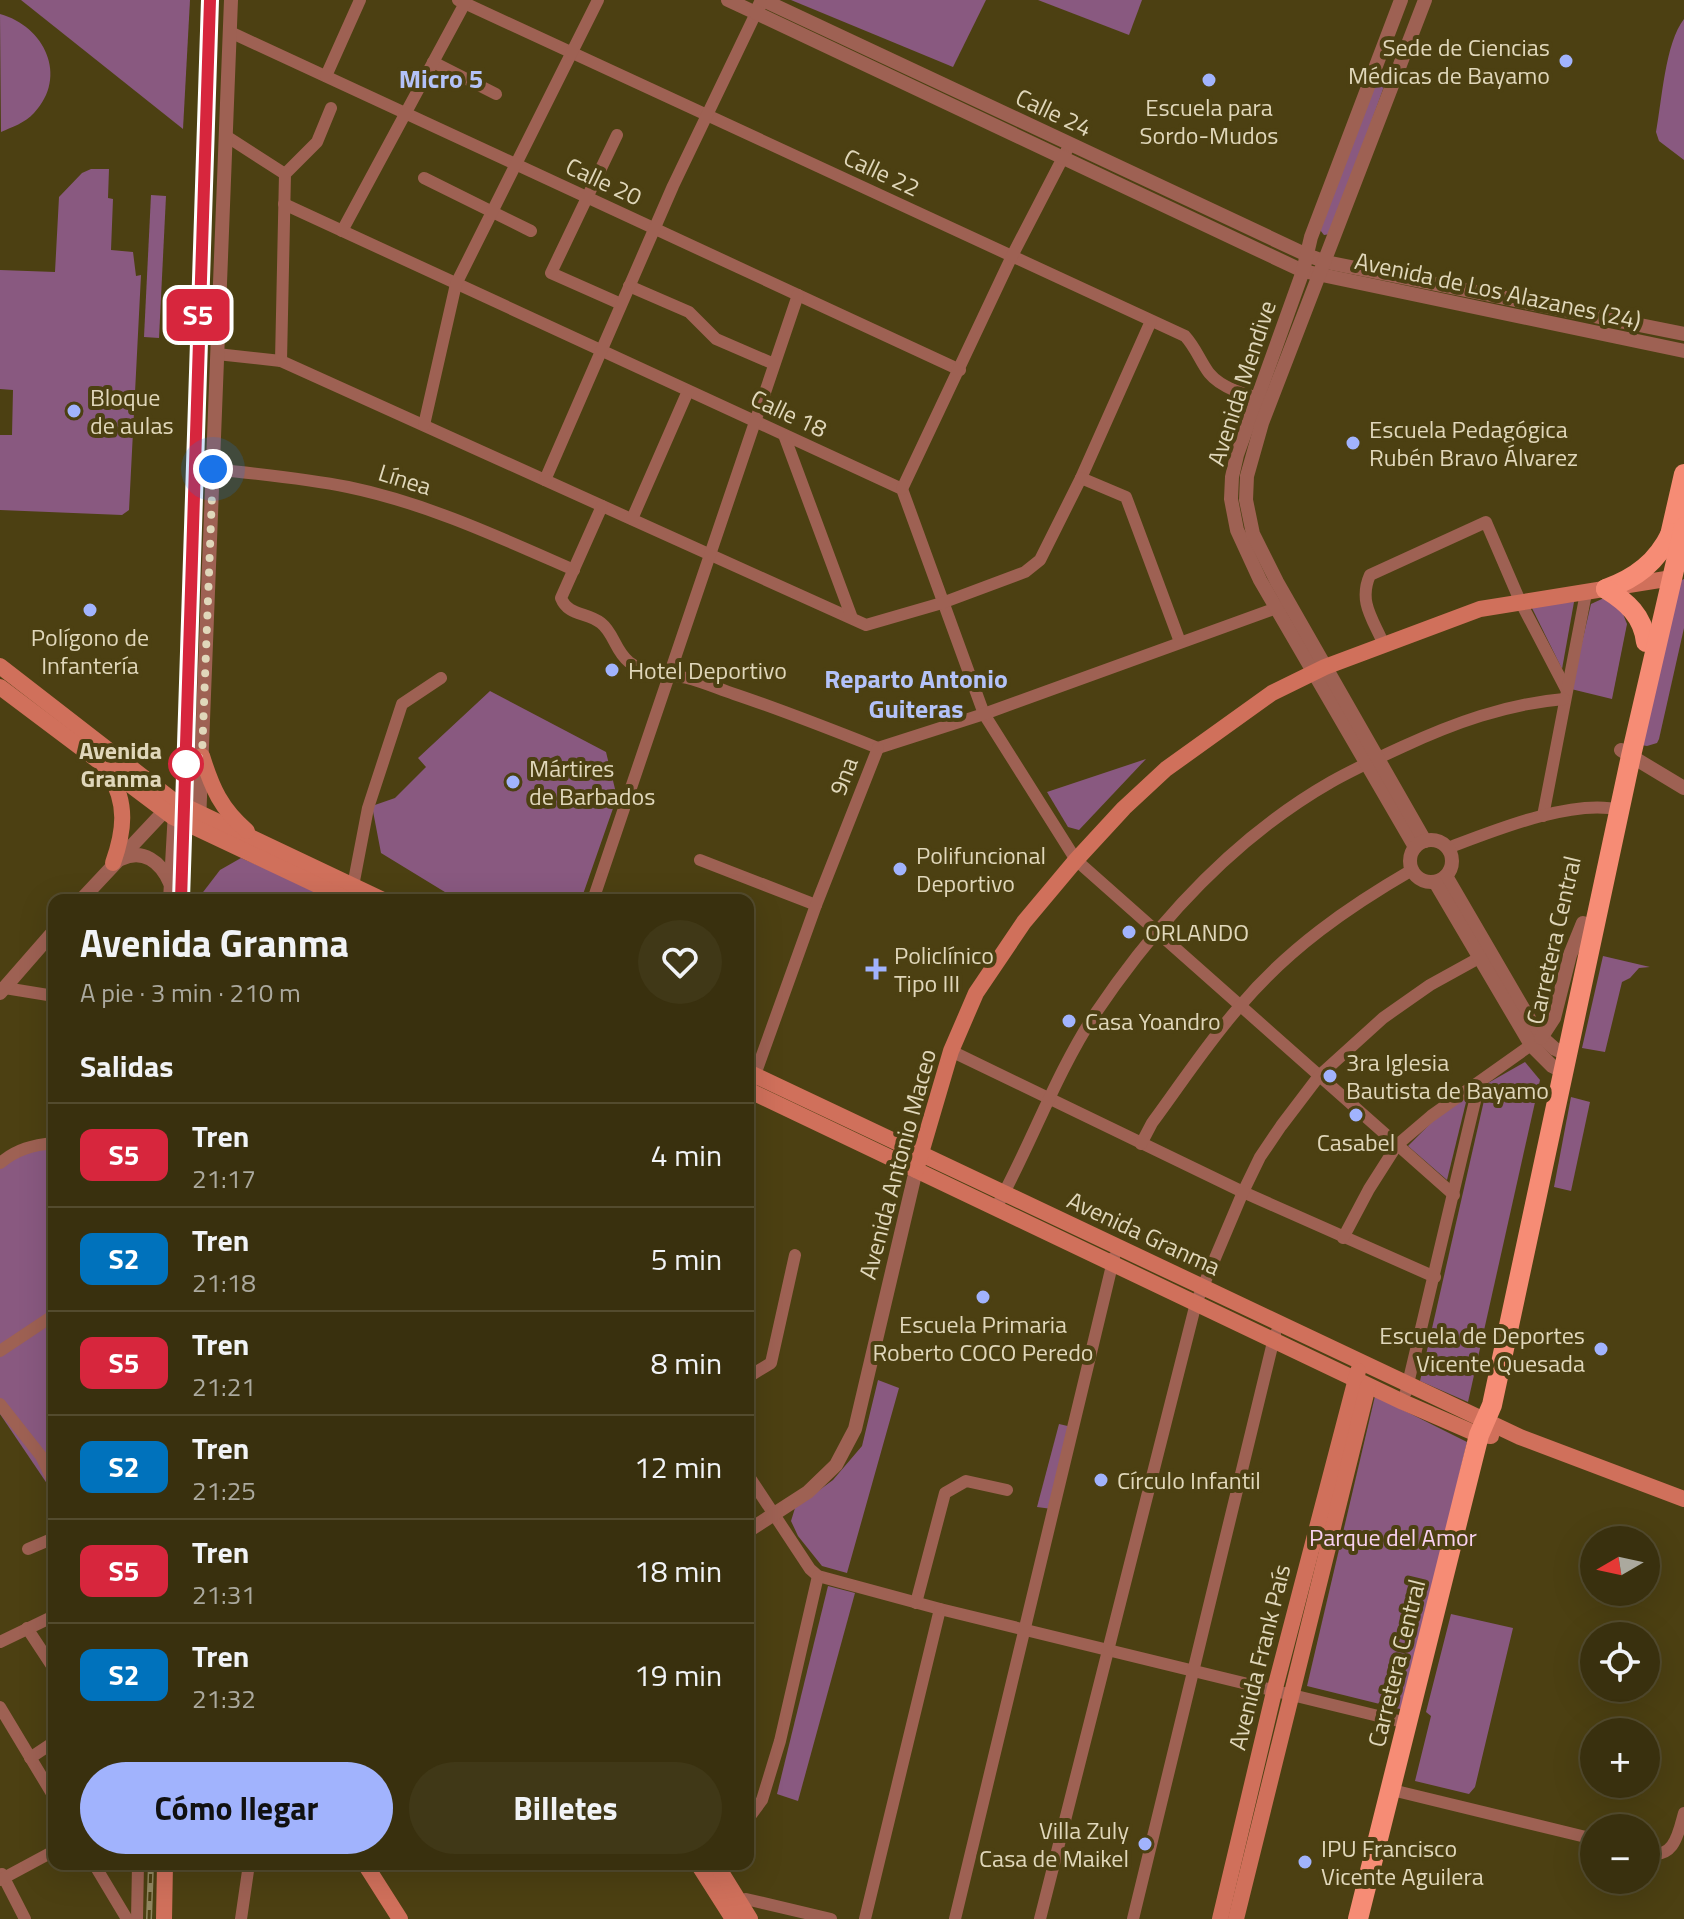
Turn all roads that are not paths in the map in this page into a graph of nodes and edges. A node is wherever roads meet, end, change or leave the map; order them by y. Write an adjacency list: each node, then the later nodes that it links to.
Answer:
1 (231, 0): 9 (street)
2 (360, 0): 12 (street)
3 (598, 0): 10 (street)
4 (728, 0): 8 (street, Calle 24)
5 (1401, 0): 30 (street, Avenida Mendive)
6 (1425, 0): 32 (street, Avenida Mendive)
7 (462, 2): 10 (street, Calle 22); 11 (street)
8 (760, 4): 16 (street); 19 (street, Calle 24); 20 (street, Calle 24)
9 (230, 32): 12 (street, Calle 20); 18 (street)
10 (572, 53): 16 (street, Calle 22); 21 (street)
11 (433, 62): 13 (street); 15 (street)
12 (326, 76): 15 (street, Calle 20)
13 (496, 94)
14 (331, 108): 22 (street)
15 (405, 113): 21 (street, Calle 20); 28 (street)
16 (706, 115): 27 (street); 31 (street, Calle 22)
17 (617, 135): 24 (street)
18 (226, 136): 22 (street); 42 (street)
19 (1070, 144): 20 (street); 30 (street, Calle 24)
20 (1062, 158): 31 (street); 33 (street, Calle 24)
21 (516, 164): 24 (street, Calle 20); 26 (street)
22 (285, 174): 25 (street)
23 (424, 178): 26 (street)
24 (588, 198): 27 (street, Calle 20); 37 (street)
25 (284, 204): 28 (street, Calle 18); 43 (street)
26 (493, 210): 29 (street); 34 (street)
27 (654, 228): 35 (street); 36 (street, Calle 20)
28 (342, 231): 34 (street, Calle 18)
29 (531, 231)
30 (1307, 255): 32 (street, Calle 24); 33 (street, Avenida Mendive)
31 (1012, 256): 38 (street, Calle 22); 45 (street)
32 (1323, 268): 33 (street, Avenida de Los Alazanes (24)); 39 (street, Avenida de Los Alazanes (24)); 41 (street, Avenida de Los Alazanes (24)); 48 (street, Avenida Mendive)
33 (1303, 271): 47 (street, Avenida Mendive)
34 (456, 284): 40 (street, Calle 18); 50 (street)
35 (629, 286): 37 (street); 44 (street)
36 (798, 295): 44 (street); 45 (street, Calle 20)
37 (621, 304): 40 (street)
38 (1151, 321): 47 (street, Calle 22); 54 (street)
39 (1684, 334)
40 (600, 350): 46 (street, Calle 18); 55 (street)
41 (1684, 351)
42 (217, 354): 43 (street); 52 (street)
43 (281, 361): 50 (street)
44 (774, 364): 49 (street)
45 (960, 370): 56 (street)
46 (688, 391): 49 (street, Calle 18); 58 (street)
47 (1255, 397): 48 (street, Calle 22); 66 (street, Avenida Mendive)
48 (1271, 402): 66 (street, Avenida Mendive)
49 (755, 422): 51 (street, Calle 18); 60 (street)
50 (424, 425): 55 (street)
51 (784, 435): 56 (street, Calle 18); 67 (street)
52 (213, 469): 61 (street, Línea); 80 (street)
53 (1684, 474): 59 (highway, Carretera Central)
54 (1081, 478): 65 (street); 68 (street)
55 (545, 480): 57 (street)
56 (902, 489): 65 (street)
57 (602, 506): 58 (street); 61 (street)
58 (632, 519): 60 (street)
59 (1677, 530): 62 (highway, Carretera Central); 63 (highway)
60 (711, 555): 67 (street); 73 (street)
61 (574, 570): 73 (street)
62 (1672, 578): 63 (main road, Avenida Antonio Maceo); 69 (highway, Carretera Central); 79 (highway, Carretera Central)
63 (1596, 591): 64 (main road, Avenida Antonio Maceo); 69 (highway); 76 (street)
64 (1520, 601): 70 (main road, Avenida Antonio Maceo); 70 (street); 76 (street)
65 (942, 603): 67 (street); 77 (street)
66 (1283, 606): 68 (street, 9na); 72 (street, Avenida Mendive)
67 (852, 618)
68 (1180, 642): 77 (street, 9na)
69 (1646, 642): 79 (highway, Carretera Central)
70 (1384, 645): 72 (main road, Avenida Antonio Maceo)
71 (0, 666): 85 (main road)
72 (1319, 670): 82 (street, Avenida Mendive); 92 (main road, Avenida Antonio Maceo)
73 (667, 677): 78 (street); 100 (street)
74 (441, 678): 99 (street)
75 (0, 687): 81 (main road)
76 (1565, 694): 82 (street); 86 (street)
77 (984, 714): 78 (street, 9na); 92 (street)
78 (878, 748): 101 (street, 9na)
79 (1626, 753): 83 (street); 84 (highway, Carretera Central)
80 (202, 756): 87 (street); 88 (main road)
81 (97, 761): 85 (main road); 93 (main road)
82 (1372, 761): 89 (street, Avenida Mendive); 102 (street)
83 (1684, 788)
84 (1615, 809): 86 (street); 109 (highway, Carretera Central); 109 (highway, Carretera Central)
85 (170, 810): 87 (main road); 93 (street); 96 (street)
86 (1543, 816): 90 (street)
87 (199, 821): 88 (main road); 99 (main road)
88 (260, 842): 99 (main road)
89 (1420, 844): 90 (street); 94 (street)
90 (1448, 848): 95 (street)
91 (700, 860): 101 (street)
92 (1076, 860): 102 (street); 108 (main road, Avenida Antonio Maceo)
93 (113, 863): 96 (street); 97 (street)
94 (1412, 870): 95 (street); 107 (street)
95 (1441, 879): 104 (street)
96 (170, 883): 98 (street)
97 (86, 894)
98 (169, 894)
99 (356, 894)
100 (595, 894)
101 (816, 905): 110 (street, 9na)
102 (1156, 931): 107 (street); 114 (street)
103 (48, 938): 105 (street)
104 (1485, 955): 109 (street); 111 (street)
105 (2, 990): 106 (street)
106 (48, 995)
107 (1239, 1006): 111 (street); 116 (street)
108 (951, 1051): 114 (street); 118 (main road, Avenida Antonio Maceo)
109 (1551, 1054): 112 (street); 140 (highway, Carretera Central)
110 (754, 1073)
111 (1319, 1076): 117 (street); 120 (street)
112 (1479, 1084): 117 (street); 121 (street)
113 (754, 1086): 118 (main road, Avenida Granma)
114 (1048, 1098): 116 (street); 122 (street)
115 (48, 1144): 119 (street)
116 (1141, 1144): 120 (street)
117 (1397, 1145): 121 (street); 123 (street)
118 (918, 1162): 122 (main road, Avenida Granma); 145 (street, Avenida Antonio Maceo)
119 (0, 1163)
120 (1243, 1192): 123 (street); 128 (street)
121 (1454, 1195): 127 (street)
122 (1000, 1200): 124 (main road, Avenida Granma); 126 (main road, Avenida Granma)
123 (1343, 1238): 127 (street)
124 (1117, 1247): 126 (street); 128 (main road, Avenida Granma)
125 (795, 1255): 135 (street)
126 (1112, 1264): 129 (main road, Avenida Granma); 154 (street)
127 (1435, 1277): 137 (street)
128 (1201, 1286): 129 (street); 131 (main road, Avenida Granma)
129 (1196, 1303): 132 (main road, Avenida Granma); 156 (street)
130 (48, 1319): 133 (street)
131 (1280, 1323): 132 (street); 134 (main road, Avenida Granma)
132 (1272, 1340): 136 (main road, Avenida Granma); 158 (street)
133 (0, 1351)
134 (1368, 1365): 136 (main road, Avenida Frank País); 137 (main road, Avenida Granma)
135 (754, 1373)
136 (1362, 1383): 138 (main road, Avenida Granma); 159 (main road, Avenida Frank País); 160 (main road, Avenida Frank País)
137 (1408, 1384): 138 (street); 140 (main road, Avenida Granma)
138 (1403, 1402): 140 (main road, Avenida Granma)
139 (0, 1404): 141 (street)
140 (1481, 1427): 144 (main road, Avenida Granma); 162 (highway, Carretera Central)
141 (47, 1456)
142 (754, 1485): 145 (street)
143 (1007, 1490): 150 (street)
144 (1684, 1499)
145 (773, 1516): 146 (street, Avenida Antonio Maceo); 149 (street)
146 (754, 1527)
147 (48, 1541): 148 (street)
148 (28, 1549)
149 (818, 1576): 150 (street); 167 (street)
150 (916, 1603): 151 (street)
151 (940, 1609): 154 (street); 190 (street)
152 (48, 1619): 153 (street)
153 (27, 1628): 155 (street); 157 (street)
154 (1025, 1629): 156 (street); 191 (street)
155 (0, 1642)
156 (1110, 1650): 158 (street); 192 (street)
157 (48, 1660)
158 (1194, 1672): 159 (street); 193 (street)
159 (1274, 1692): 160 (street); 194 (main road, Avenida Frank País)
160 (1292, 1696): 162 (street); 195 (main road, Avenida Frank País)
161 (0, 1707): 164 (street)
162 (1407, 1723): 166 (highway, Carretera Central)
163 (48, 1746): 164 (street)
164 (30, 1758): 165 (street)
165 (48, 1787)
166 (1392, 1790): 169 (street); 196 (highway, Carretera Central)
167 (754, 1811)
168 (1684, 1813): 171 (street)
169 (1580, 1836)
170 (48, 1854): 179 (street)
171 (1660, 1854)
172 (98, 1870): 182 (street)
173 (138, 1870): 183 (street)
174 (165, 1870): 184 (main road)
175 (248, 1870): 185 (street)
176 (369, 1870): 186 (main road)
177 (702, 1870): 187 (main road)
178 (720, 1870): 180 (main road)
179 (2, 1876): 181 (street)
180 (741, 1903): 188 (main road); 189 (street)
181 (25, 1919)
182 (127, 1919)
183 (137, 1919)
184 (164, 1919)
185 (241, 1919)
186 (400, 1919)
187 (733, 1919)
188 (750, 1919)
189 (831, 1919)
190 (865, 1919)
191 (955, 1919)
192 (1040, 1919)
193 (1133, 1919)
194 (1220, 1919)
195 (1236, 1919)
196 (1358, 1919)

